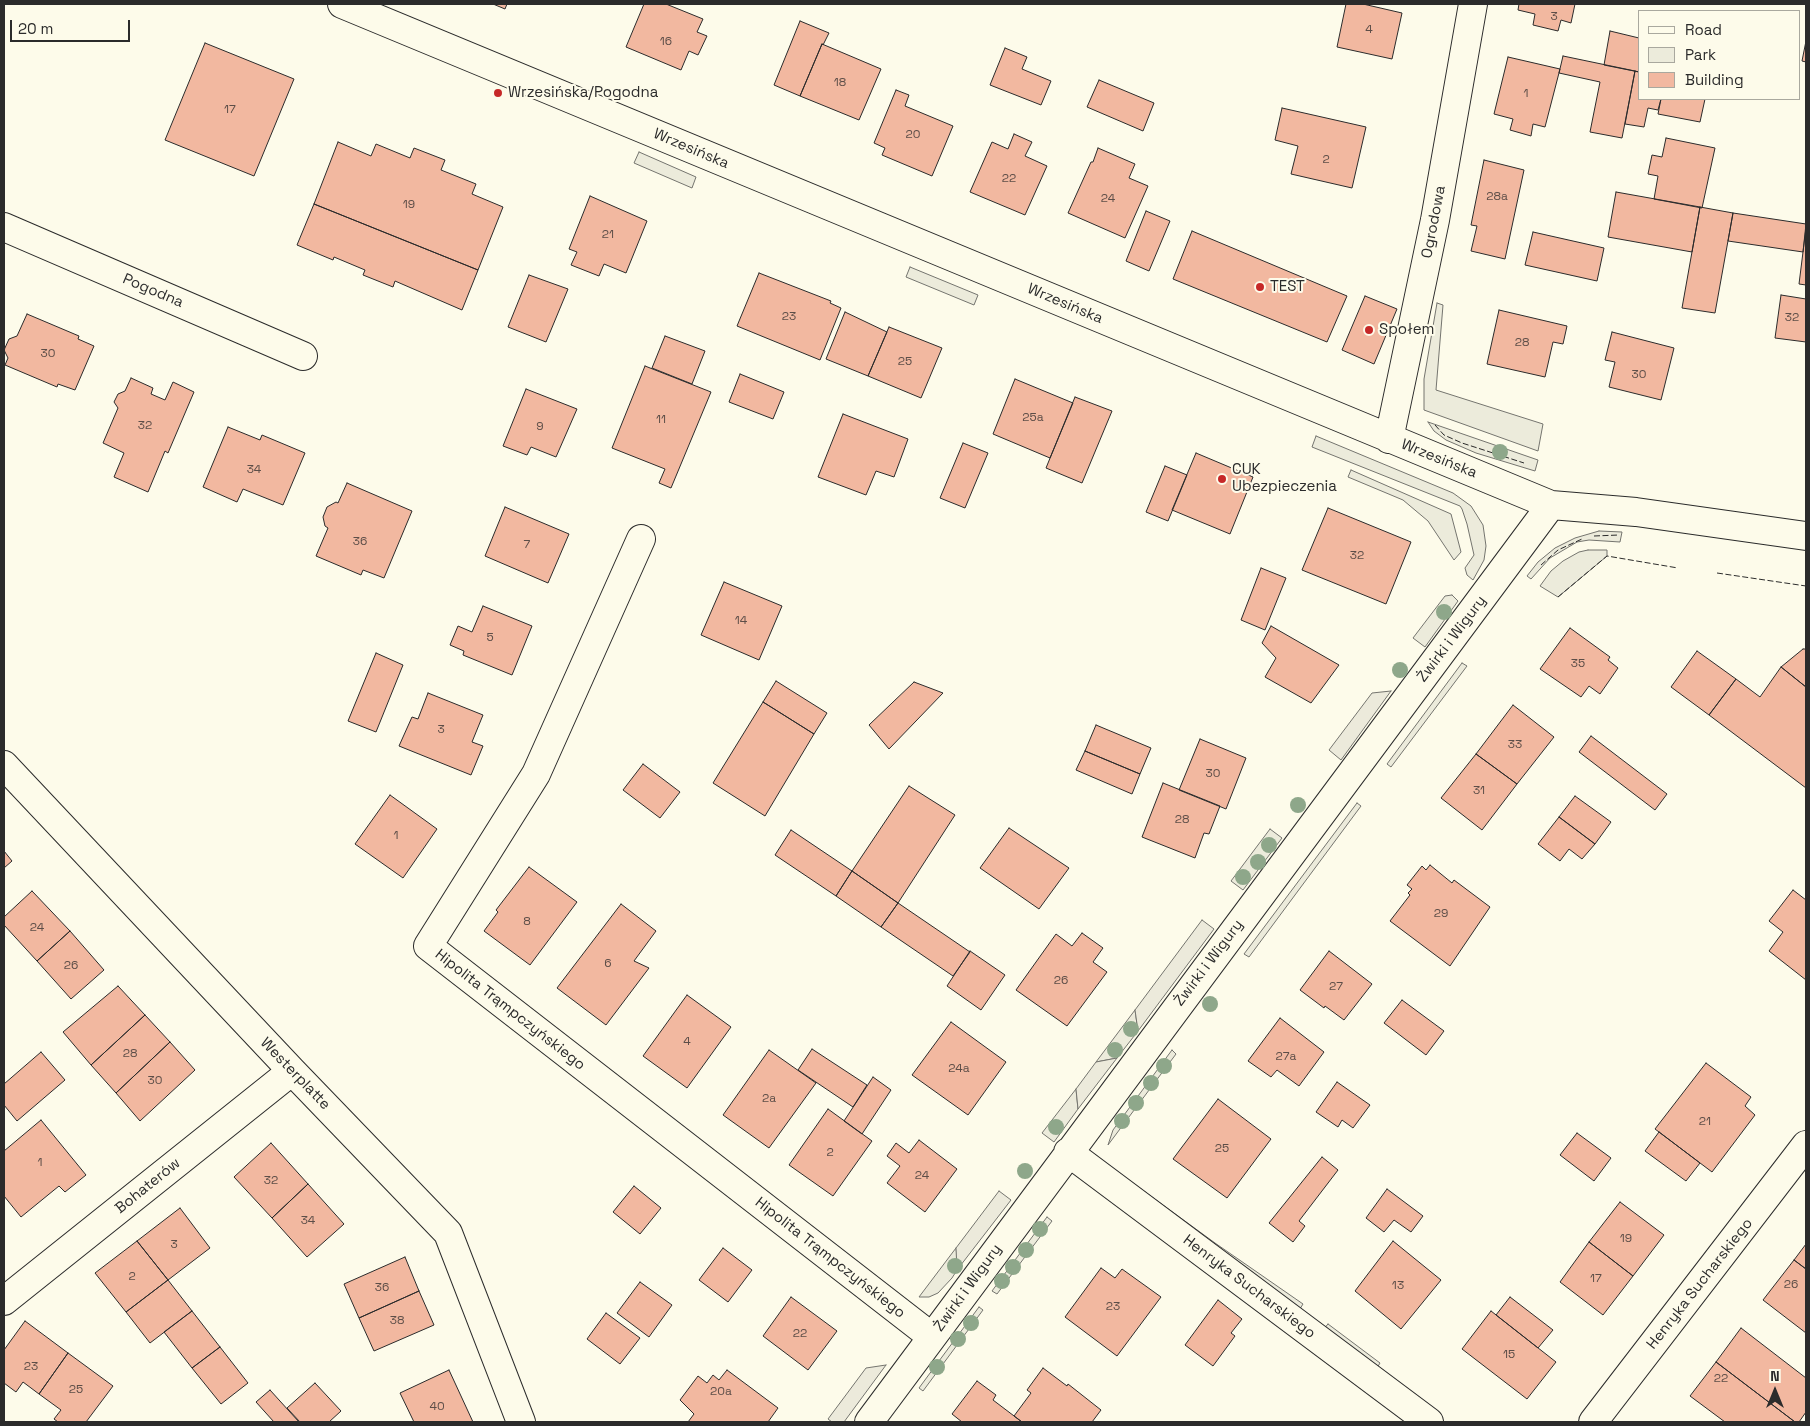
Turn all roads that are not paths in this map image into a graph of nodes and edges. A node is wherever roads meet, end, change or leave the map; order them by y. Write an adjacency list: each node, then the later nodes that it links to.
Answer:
1 (342, 4): 5 (street, Wrzesińska)
2 (1473, 4): 5 (street, Ogrodowa)
3 (4, 227): 4 (street, Pogodna)
4 (303, 356)
5 (1389, 439): 6 (street, Wrzesińska)
6 (1551, 504): 7 (street, Wrzesińska); 12 (street, Żwirki i Wigury)
7 (1806, 536)
8 (641, 539): 14 (street, Hipolita Trąmpczyńskiego)
9 (4, 765): 10 (street, Westerplatte)
10 (292, 1072): 13 (street, Bohaterów); 15 (street, Westerplatte)
11 (1806, 1145): 18 (street, Henryka Sucharskiego)
12 (1068, 1152): 14 (street, Żwirki i Wigury); 17 (street, Henryka Sucharskiego)
13 (4, 1301)
14 (932, 1337): 16 (street, Żwirki i Wigury)
15 (521, 1422)
16 (868, 1422)
17 (1429, 1422)
18 (1593, 1422)

